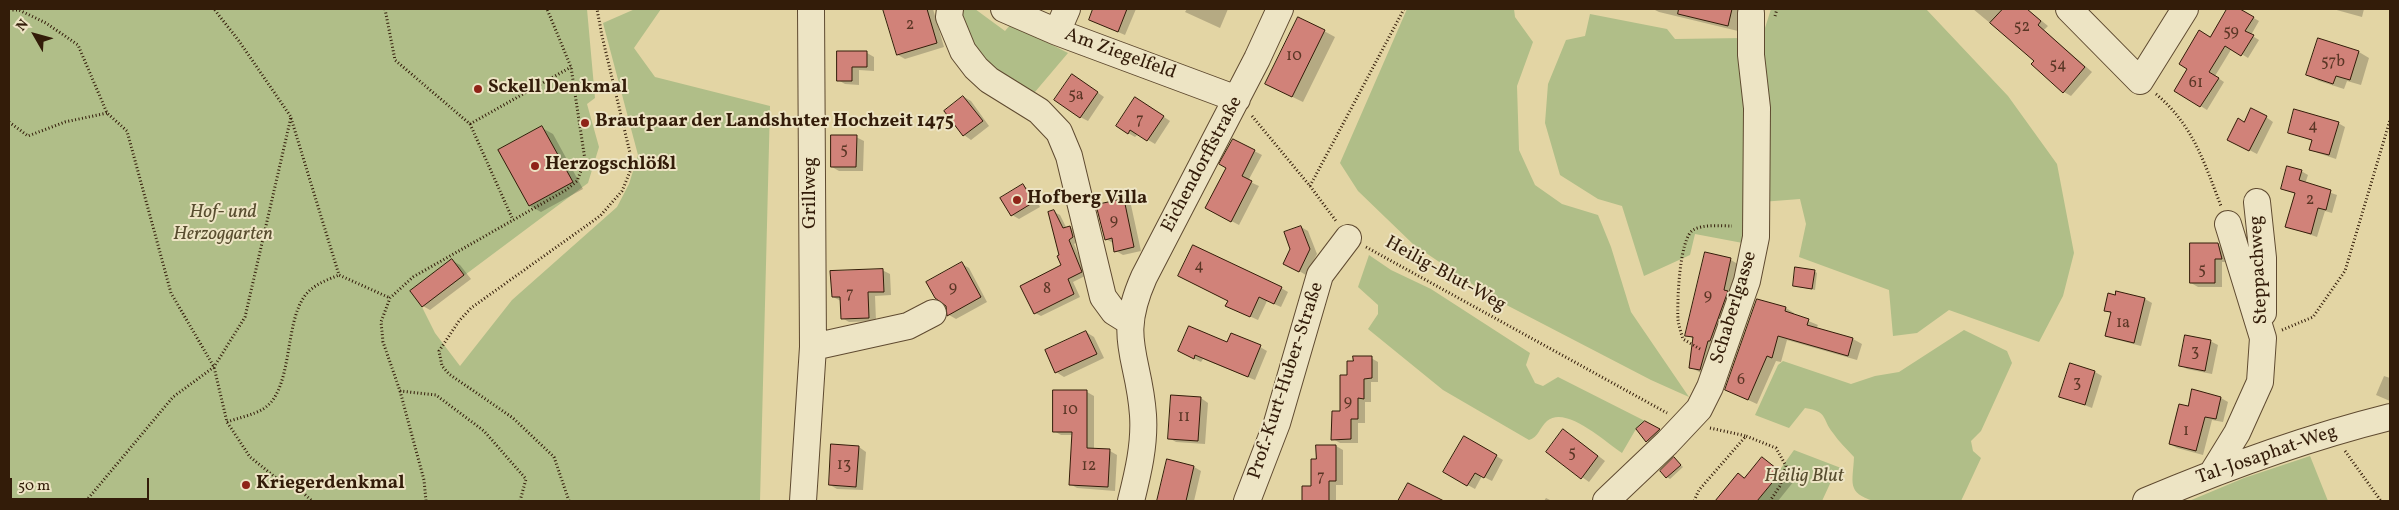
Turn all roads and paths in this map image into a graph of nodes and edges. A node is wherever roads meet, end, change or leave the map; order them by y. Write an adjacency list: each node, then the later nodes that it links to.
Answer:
1 (214, 9): 20 (path)
2 (385, 9): 23 (path)
3 (547, 9): 16 (path)
4 (597, 9): 49 (path)
5 (810, 9): 35 (street, Grillweg)
6 (950, 9): 33 (street)
7 (1004, 9): 15 (street, Am Ziegelfeld)
8 (1280, 9): 18 (street, Eichendorffstraße)
9 (1404, 9): 24 (path)
10 (1777, 9): 14 (path)
11 (2068, 9): 17 (street)
12 (2186, 9): 17 (street)
13 (9, 10): 19 (path)
14 (1763, 15): 36 (street, Schaberlgasse)
15 (1062, 20): 18 (street, Am Ziegelfeld)
16 (571, 67): 23 (path); 26 (path)
17 (2140, 81): 27 (path)
18 (1237, 99): 24 (path, Heilig-Blut-Weg); 33 (street, Eichendorffstraße)
19 (107, 113): 22 (path); 37 (path)
20 (291, 117): 30 (path); 37 (path)
21 (2390, 120): 34 (path)
22 (9, 122)
23 (470, 124): 26 (path)
24 (1310, 186): 29 (path, Heilig-Blut-Weg)
25 (2257, 202): 34 (street, Steppachweg)
26 (513, 220): 31 (path)
27 (2228, 224): 34 (street, Steppachweg)
28 (1732, 226): 36 (path)
29 (1348, 238): 41 (path, Heilig-Blut-Weg); 52 (street, Prof.-Kurt-Huber-Straße)
30 (339, 274): 31 (path); 40 (path)
31 (390, 298): 38 (path)
32 (933, 313): 35 (street)
33 (1130, 322): 51 (street, Eichendorffstraße)
34 (2263, 338): 44 (street, Steppachweg)
35 (813, 347): 50 (street, Grillweg)
36 (1723, 353): 41 (street, Schaberlgasse)
37 (214, 367): 40 (path); 45 (path)
38 (400, 391): 47 (path); 48 (path)
39 (2390, 417): 42 (street, Tal-Josaphat-Weg)
40 (227, 422): 46 (path)
41 (1684, 423): 43 (path, Heilig-Blut-Weg); 53 (street, Schaberlgasse)
42 (2331, 432): 44 (street, Tal-Josaphat-Weg); 57 (path)
43 (1746, 436): 54 (path); 55 (path, Heilig-Blut-Weg)
44 (2214, 472): 56 (street, Tal-Josaphat-Weg)
45 (86, 501)
46 (312, 501)
47 (426, 501)
48 (520, 501)
49 (569, 501)
50 (803, 501)
51 (1131, 501)
52 (1247, 501)
53 (1606, 501)
54 (1694, 501)
55 (1770, 501)
56 (2146, 501)
57 (2380, 501)

